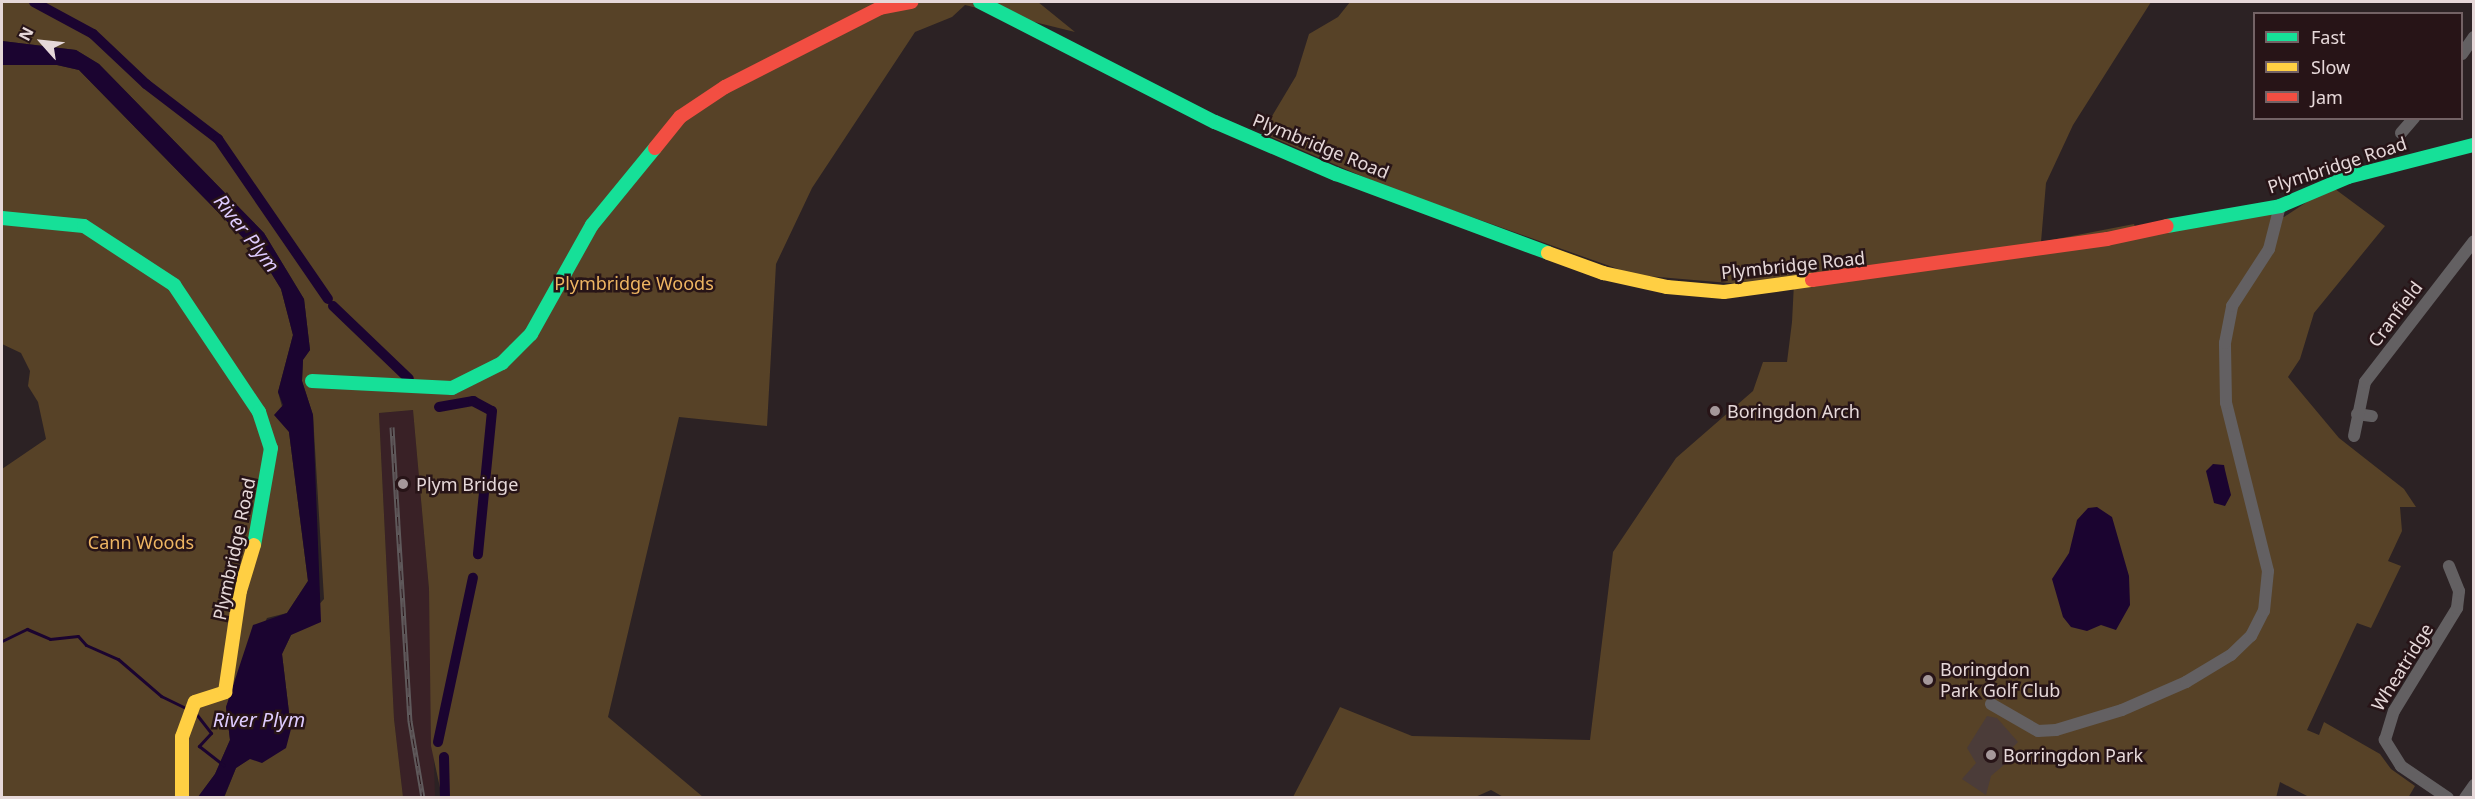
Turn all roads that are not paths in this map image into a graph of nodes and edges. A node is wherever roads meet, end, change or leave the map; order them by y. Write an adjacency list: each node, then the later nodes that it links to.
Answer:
1 (911, 2): 11 (street)
2 (980, 2): 8 (street, Plymbridge Road)
3 (2474, 37): 4 (street)
4 (2463, 53)
5 (2412, 120): 6 (street)
6 (2400, 133)
7 (2474, 145): 8 (street, Plymbridge Road)
8 (2280, 206): 16 (street)
9 (2, 218): 18 (street, Plymbridge Road)
10 (2474, 241): 12 (street, Cranfield)
11 (312, 381)
12 (2357, 414): 13 (street); 14 (street, Cranfield)
13 (2372, 416)
14 (2354, 436)
15 (2449, 566): 19 (street, Wheatridge)
16 (1991, 704)
17 (2474, 785): 20 (street)
18 (182, 798)
19 (2448, 798)
20 (2465, 798)

